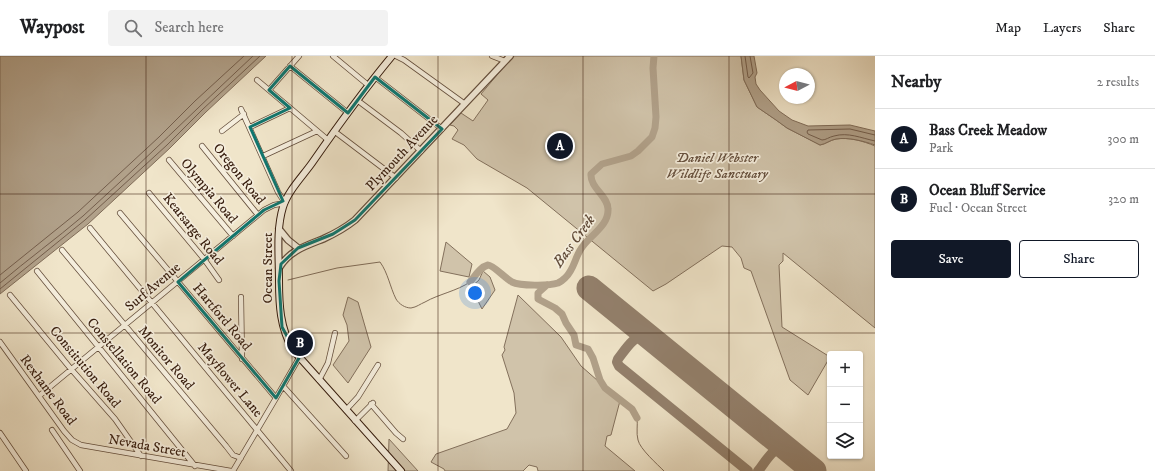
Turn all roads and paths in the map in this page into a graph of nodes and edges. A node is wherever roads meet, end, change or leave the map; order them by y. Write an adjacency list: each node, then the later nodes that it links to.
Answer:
1 (299, 56): 8 (street)
2 (332, 56): 11 (street)
3 (392, 56): 9 (main road, Ocean Street)
4 (396, 56): 14 (street)
5 (492, 56): 7 (street)
6 (510, 56): 7 (street, Plymouth Avenue)
7 (506, 61): 14 (street, Plymouth Avenue)
8 (290, 66): 12 (street); 16 (street)
9 (374, 77): 11 (main road, Ocean Street); 18 (street)
10 (257, 80): 12 (street)
11 (368, 85): 13 (main road, Ocean Street)
12 (269, 90): 15 (street)
13 (358, 100): 16 (main road, Ocean Street); 24 (street)
14 (465, 104): 18 (street, Plymouth Avenue)
15 (290, 108): 17 (street); 20 (street)
16 (348, 113): 21 (main road, Ocean Street)
17 (250, 127): 19 (street); 25 (street)
18 (442, 129): 24 (street, Plymouth Avenue)
19 (222, 131)
20 (317, 131): 22 (street); 25 (street)
21 (334, 131): 22 (main road, Ocean Street); 27 (street)
22 (328, 140): 29 (main road, Ocean Street)
23 (202, 146): 31 (street, Oregon Road)
24 (421, 151): 27 (street, Plymouth Avenue)
25 (263, 156): 29 (street)
26 (169, 160): 34 (street, Olympia Road)
27 (396, 178): 35 (street, Plymouth Avenue)
28 (149, 193): 37 (street, Kearsarge Road)
29 (285, 203): 31 (street, Surf Avenue); 33 (main road, Ocean Street)
30 (120, 212): 41 (street, Hartford Road)
31 (258, 215): 34 (street, Surf Avenue)
32 (90, 228): 44 (street, Mayflower Lane)
33 (279, 229): 35 (street); 38 (main road, Ocean Street)
34 (232, 236): 37 (street, Surf Avenue)
35 (298, 248): 38 (street, Plymouth Avenue)
36 (62, 250): 45 (street, Monitor Road)
37 (204, 259): 40 (street, Kearsarge Road); 41 (street, Surf Avenue)
38 (279, 268): 49 (main road, Ocean Street)
39 (37, 271): 48 (street, Constellation Road)
40 (219, 280)
41 (178, 282): 44 (street, Surf Avenue); 50 (street, Hartford Road)
42 (10, 295): 52 (street, Constitution Road)
43 (241, 297): 50 (street)
44 (152, 303): 45 (street, Surf Avenue); 60 (street, Mayflower Lane)
45 (125, 325): 48 (street, Surf Avenue); 66 (street, Monitor Road)
46 (335, 332): 53 (street)
47 (0, 342): 55 (street, Rexhame Road)
48 (98, 347): 52 (street, Surf Avenue); 67 (street, Constellation Road)
49 (299, 358): 53 (main road, Ocean Street); 54 (street)
50 (242, 359): 56 (street, Hartford Road)
51 (378, 365): 57 (street)
52 (71, 370): 55 (street, Surf Avenue); 64 (street, Constitution Road)
53 (319, 380): 57 (main road, Ocean Street)
54 (283, 386): 56 (street); 65 (street)
55 (39, 396): 63 (street, Rexhame Road)
56 (276, 398): 60 (street)
57 (346, 410): 58 (main road, Ocean Street)
58 (355, 421): 62 (street); 72 (main road, Ocean Street)
59 (52, 430): 69 (street)
60 (257, 430): 66 (street); 71 (street, Mayflower Lane)
61 (0, 433): 68 (street)
62 (403, 439)
63 (84, 445): 64 (street, Nevada Street)
64 (141, 456): 67 (street, Nevada Street)
65 (346, 456)
66 (240, 458): 70 (street)
67 (195, 466): 70 (street, Nevada Street)
68 (26, 471)
69 (80, 471)
70 (232, 471)
71 (291, 471)
72 (401, 471)

